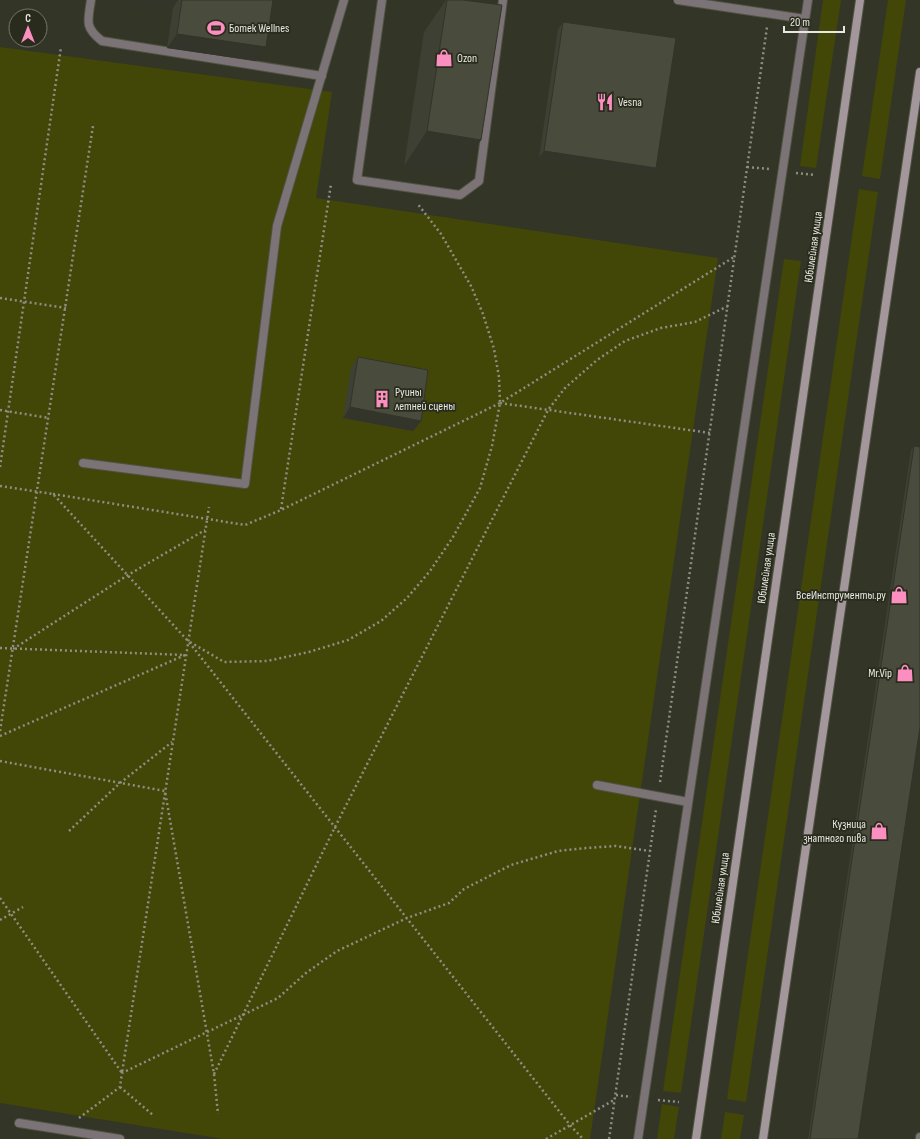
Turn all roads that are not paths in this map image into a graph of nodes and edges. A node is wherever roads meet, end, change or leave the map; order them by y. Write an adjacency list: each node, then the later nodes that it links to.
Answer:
1 (91, 0): 10 (lane)
2 (344, 0): 10 (lane)
3 (382, 0): 4 (lane)
4 (503, 0)
5 (678, 0): 8 (lane)
6 (808, 0): 8 (lane)
7 (860, 0): 17 (main road, Юбилейная улица)
8 (805, 19): 13 (lane)
9 (920, 72): 18 (main road)
10 (322, 76): 11 (lane)
11 (83, 463)
12 (597, 784): 13 (lane)
13 (688, 802): 16 (lane)
14 (19, 1123): 15 (lane)
15 (120, 1139)
16 (638, 1139)
17 (696, 1139)
18 (763, 1139)

